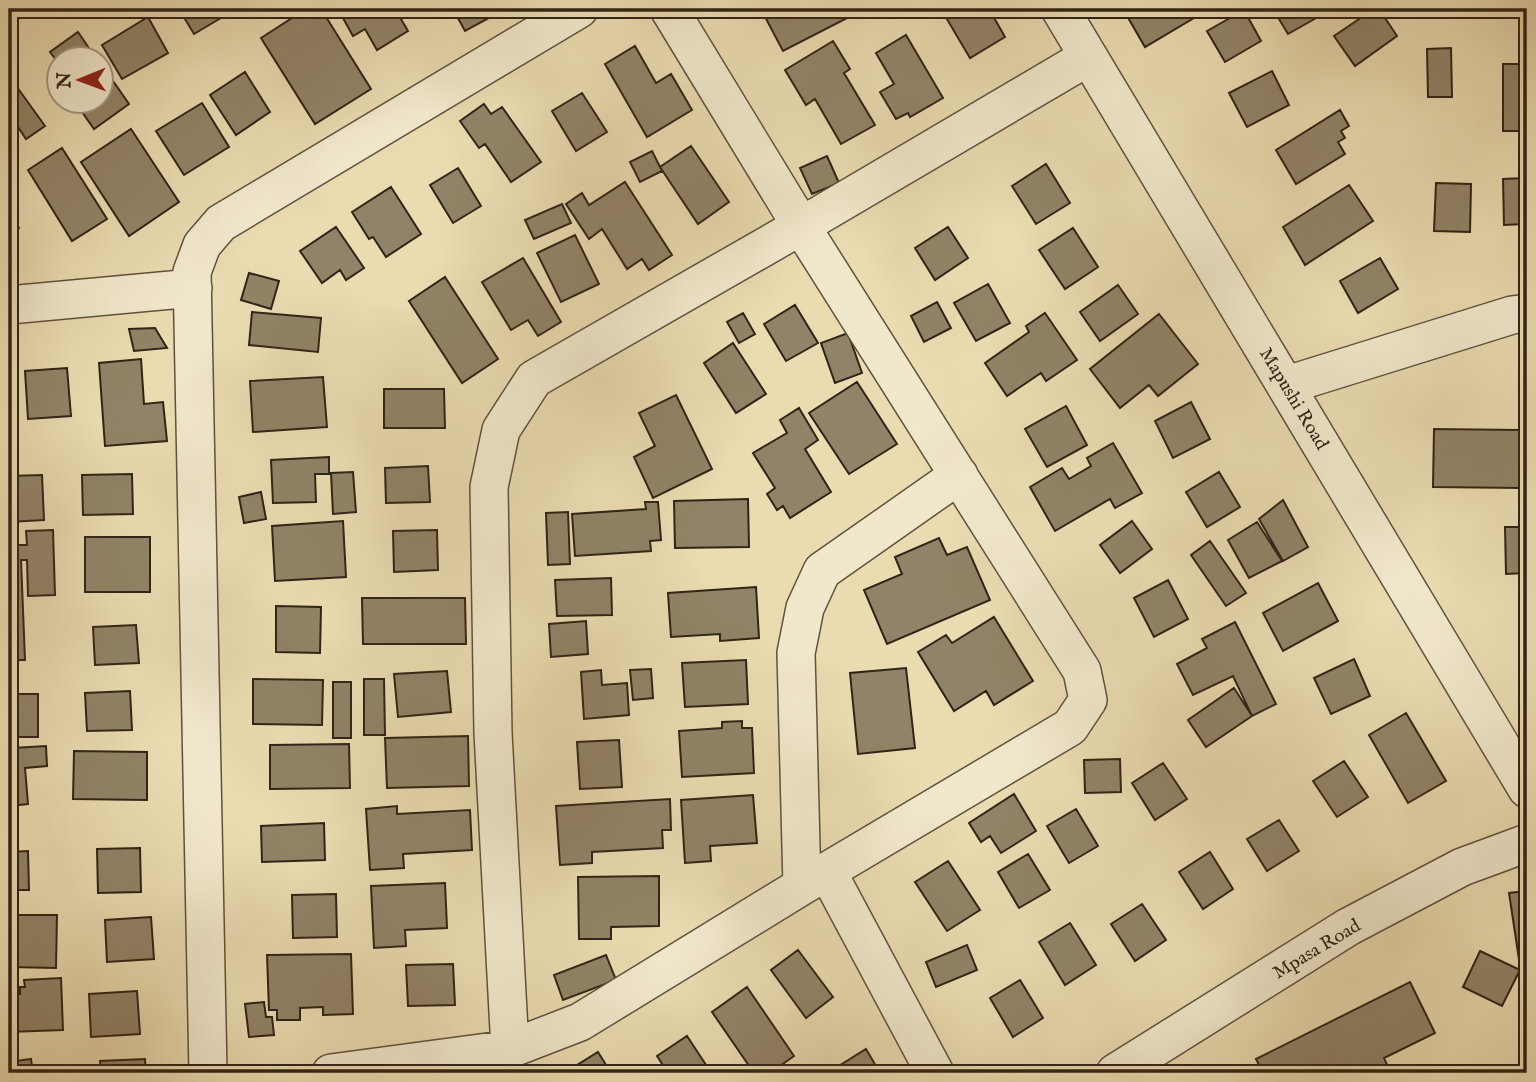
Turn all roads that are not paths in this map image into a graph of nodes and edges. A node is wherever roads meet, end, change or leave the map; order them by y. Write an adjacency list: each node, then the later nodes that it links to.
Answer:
1 (579, 9): 6 (street)
2 (669, 9): 5 (street)
3 (1060, 9): 4 (street, Mapushi Road)
4 (1088, 57): 5 (street); 9 (street, Mapushi Road)
5 (801, 226): 10 (street); 14 (street)
6 (193, 288): 7 (street); 15 (street)
7 (9, 305)
8 (1527, 313): 9 (street)
9 (1287, 385): 11 (street, Mapushi Road)
10 (959, 475): 13 (street); 13 (street)
11 (1527, 789)
12 (1527, 843): 18 (street, Mpasa Road)
13 (814, 879): 14 (street); 17 (street)
14 (510, 1049): 16 (street)
15 (208, 1073)
16 (331, 1073)
17 (935, 1073)
18 (1115, 1073)

